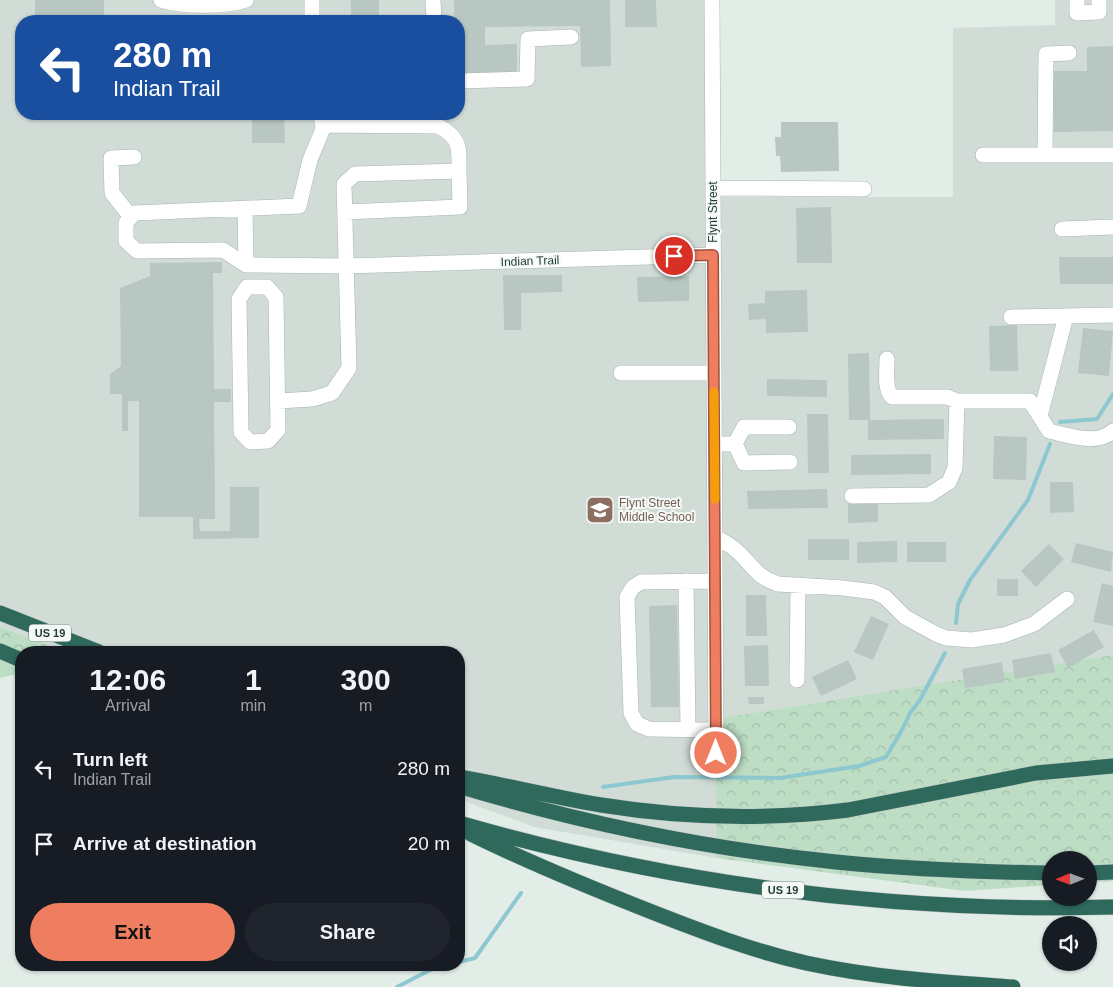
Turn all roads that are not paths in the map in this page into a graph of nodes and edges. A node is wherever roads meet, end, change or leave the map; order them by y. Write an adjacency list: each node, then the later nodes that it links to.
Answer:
1 (161, 0): 2 (street)
2 (246, 0)
3 (312, 0): 8 (street)
4 (433, 0): 9 (street)
5 (712, 0): 20 (street, Flynt Street)
6 (1077, 0): 7 (street)
7 (1099, 0)
8 (312, 15)
9 (434, 15)
10 (571, 38): 12 (street)
11 (1070, 53): 17 (street)
12 (465, 80)
13 (322, 120): 22 (street)
14 (339, 120): 19 (street)
15 (1113, 154): 17 (street)
16 (983, 155): 17 (street)
17 (1044, 155)
18 (134, 157): 24 (street)
19 (459, 171): 23 (street); 23 (street)
20 (713, 188): 21 (street); 27 (street, Flynt Street)
21 (864, 189)
22 (245, 208): 24 (street); 28 (street)
23 (345, 212): 29 (street)
24 (131, 217): 28 (street)
25 (1113, 227): 26 (street)
26 (1062, 228)
27 (713, 255): 29 (street, Indian Trail); 35 (street, Flynt Street)
28 (246, 265): 29 (street, Indian Trail)
29 (347, 266): 36 (street)
30 (1113, 315): 31 (street)
31 (1066, 316): 32 (street); 38 (street)
32 (1011, 317)
33 (887, 359): 37 (street)
34 (621, 373): 35 (street)
35 (714, 373): 41 (street, Flynt Street)
36 (278, 401): 36 (street)
37 (957, 401): 38 (street); 44 (street)
38 (1040, 416): 40 (street)
39 (789, 427): 42 (street)
40 (1113, 431)
41 (714, 444): 42 (street); 45 (street, Flynt Street)
42 (736, 444): 43 (street)
43 (790, 462)
44 (852, 496)
45 (715, 537): 47 (street, Flynt Street); 48 (street)
46 (686, 581): 47 (street); 55 (street); 55 (street)
47 (715, 581): 56 (street, Flynt Street)
48 (798, 585): 49 (street); 54 (street)
49 (1067, 598)
50 (0, 613): 51 (highway, US 19)
51 (84, 646)
52 (0, 651): 53 (highway)
53 (15, 657)
54 (797, 680)
55 (688, 730): 56 (street)
56 (716, 730): 57 (street, Flynt Street)
57 (716, 753)
58 (1113, 766): 59 (highway)
59 (465, 777)
60 (465, 788): 65 (highway)
61 (465, 826): 66 (highway, US 19)
62 (465, 831): 67 (highway)
63 (1098, 872): 64 (highway)
64 (1113, 872)
65 (1042, 873)
66 (1113, 906)
67 (1013, 987)

